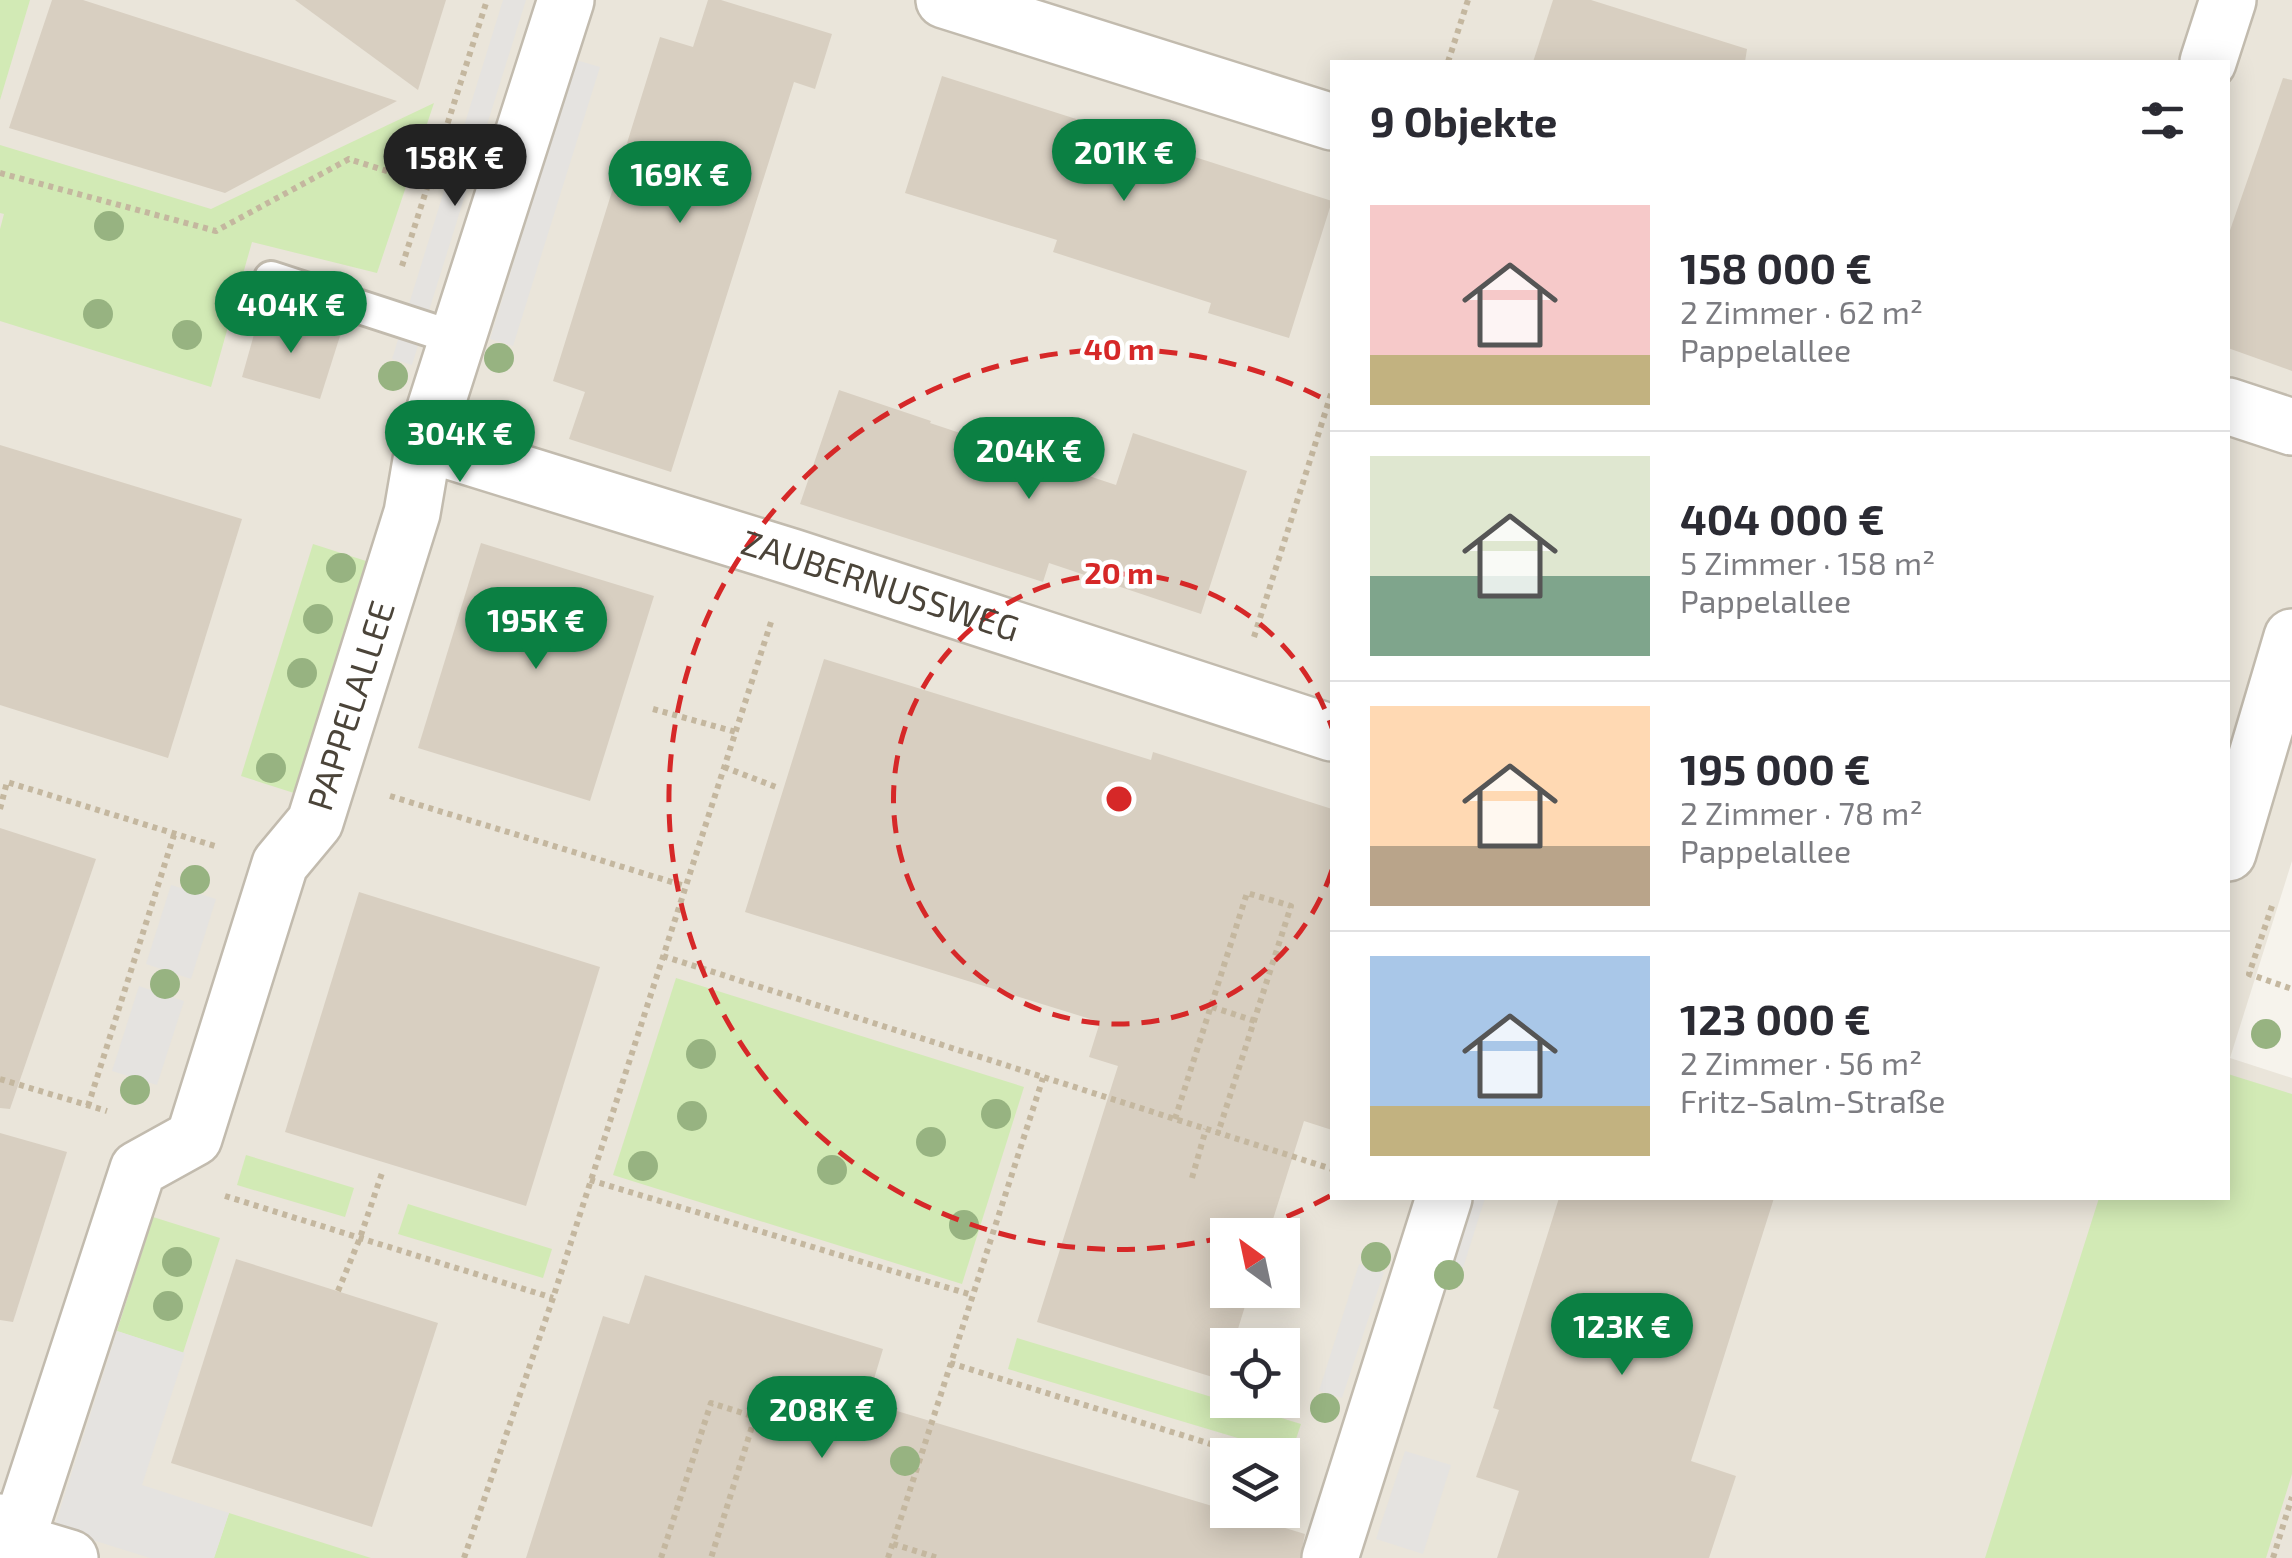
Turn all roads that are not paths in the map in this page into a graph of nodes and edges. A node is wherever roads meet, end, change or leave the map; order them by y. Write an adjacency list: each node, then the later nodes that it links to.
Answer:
1 (566, 0): 7 (street, PAPPELALLEE)
2 (944, 0): 5 (street)
3 (2228, 0): 4 (street)
4 (2209, 60)
5 (1330, 121)
6 (271, 278): 7 (lane)
7 (458, 338): 10 (street, PAPPELALLEE)
8 (2230, 407): 9 (street)
9 (2292, 426)
10 (424, 443): 12 (street, ZAUBERNUSSWEG); 15 (street, PAPPELALLEE)
11 (2292, 637): 13 (street)
12 (1330, 732)
13 (2230, 846)
14 (1443, 1200): 17 (street)
15 (8, 1532): 16 (street)
16 (70, 1558)
17 (1330, 1558)

